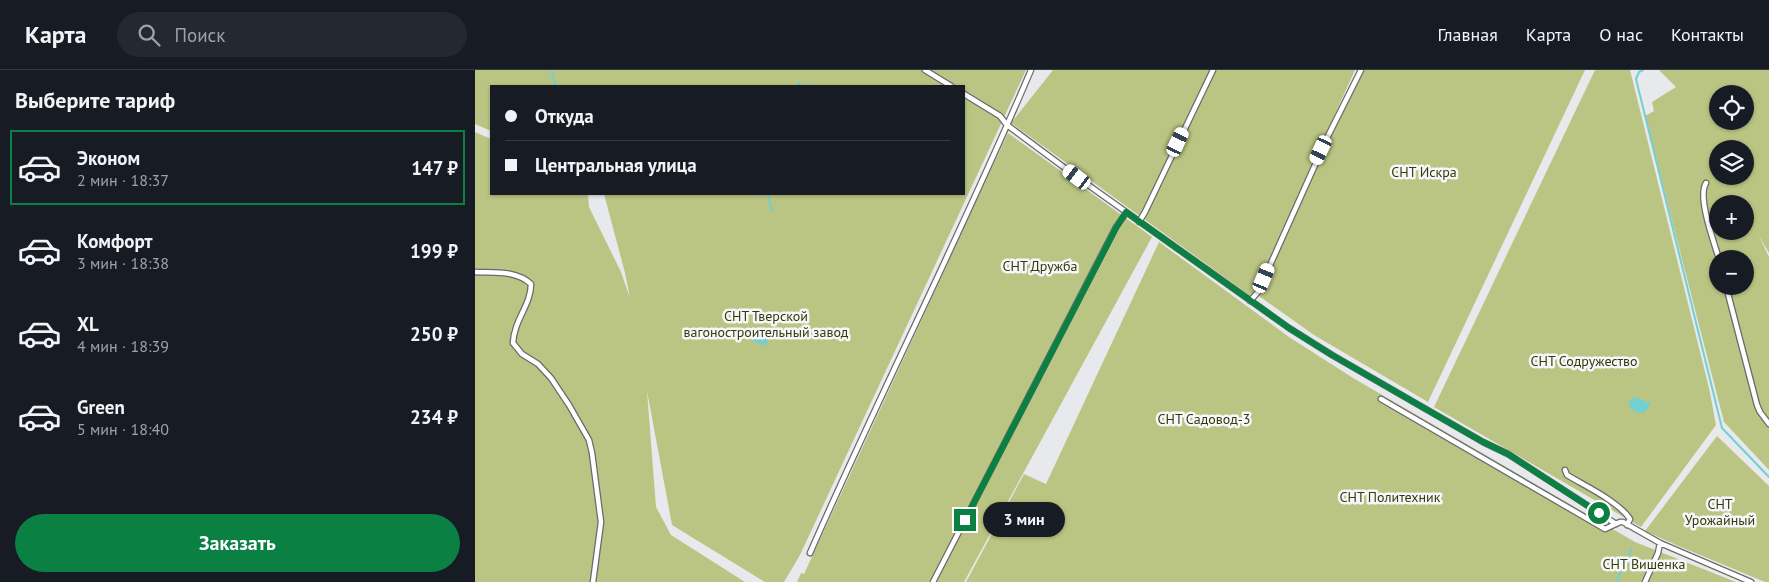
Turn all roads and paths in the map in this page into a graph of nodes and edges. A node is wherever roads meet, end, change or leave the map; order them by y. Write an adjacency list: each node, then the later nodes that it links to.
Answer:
1 (925, 70): 5 (street)
2 (1031, 70): 7 (street)
3 (1213, 70): 10 (street)
4 (1361, 70): 14 (street)
5 (949, 85)
6 (965, 95): 7 (street)
7 (1007, 125): 9 (street); 21 (street)
8 (1706, 183): 11 (street)
9 (1126, 212): 10 (street); 23 (street)
10 (1139, 222): 14 (street)
11 (1717, 250)
12 (475, 272): 22 (street)
13 (1728, 295): 16 (street)
14 (1250, 301): 18 (street)
15 (1381, 398): 18 (street)
16 (1769, 424)
17 (1565, 470): 19 (street)
18 (1615, 524): 19 (street)
19 (1627, 525): 20 (street)
20 (1660, 544): 24 (street); 25 (street)
21 (811, 553)
22 (593, 582)
23 (933, 582)
24 (1645, 582)
25 (1751, 582)

